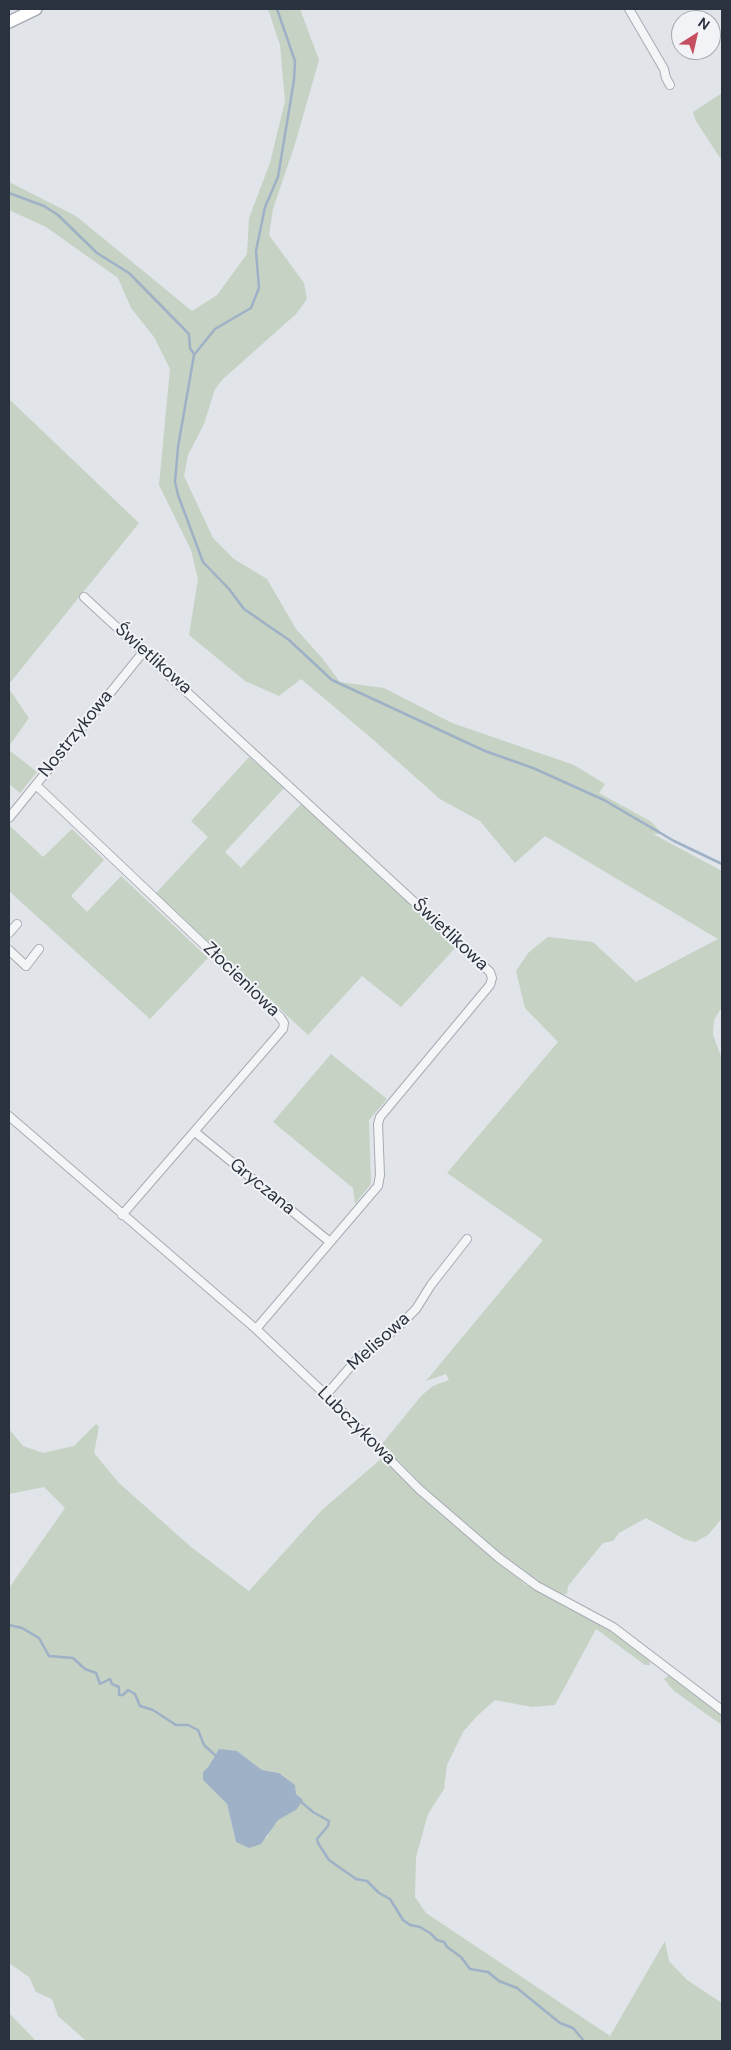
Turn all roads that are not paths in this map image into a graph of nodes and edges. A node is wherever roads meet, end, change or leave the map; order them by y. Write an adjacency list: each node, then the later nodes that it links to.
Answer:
1 (36, 9): 3 (street)
2 (629, 9): 4 (street)
3 (9, 22)
4 (670, 85)
5 (84, 596): 6 (street, Świetlikowa)
6 (144, 651): 7 (street, Nostrzykowa); 17 (street, Świetlikowa)
7 (36, 785): 8 (street, Nostrzykowa); 14 (street, Złocieniowa)
8 (9, 818)
9 (17, 924): 10 (street)
10 (9, 933)
11 (40, 949): 12 (street)
12 (9, 950)
13 (9, 1116): 15 (street, Lubczykowa)
14 (195, 1132): 15 (street, Złocieniowa); 17 (street, Gryczana)
15 (122, 1215): 18 (street, Lubczykowa)
16 (467, 1239): 19 (street, Melisowa)
17 (330, 1242): 18 (street, Świetlikowa)
18 (256, 1329): 19 (street, Lubczykowa)
19 (326, 1395): 20 (street, Lubczykowa)
20 (722, 1710)

